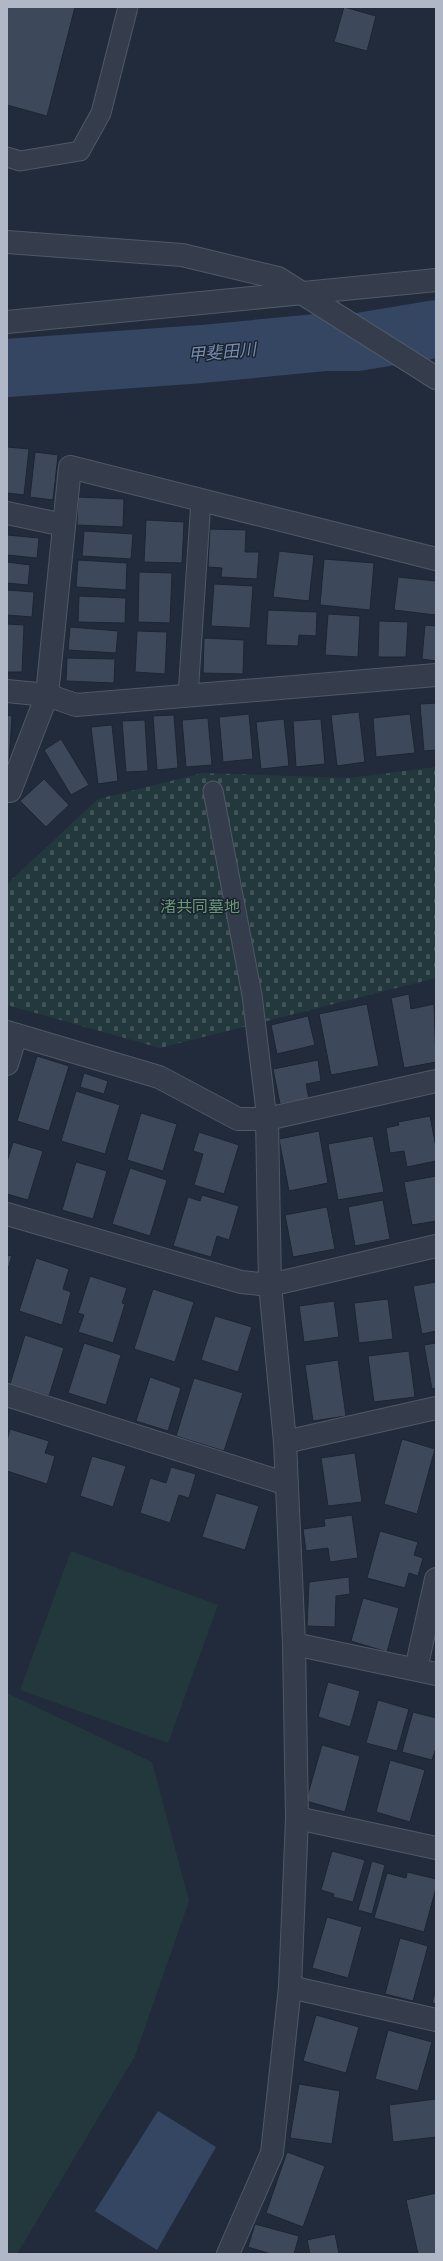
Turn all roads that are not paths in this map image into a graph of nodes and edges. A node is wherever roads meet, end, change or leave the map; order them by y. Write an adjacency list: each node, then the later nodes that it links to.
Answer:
1 (128, 7): 2 (lane)
2 (7, 157)
3 (7, 242): 5 (street)
4 (436, 280): 5 (street)
5 (302, 293): 6 (street); 7 (street)
6 (7, 322)
7 (436, 378)
8 (202, 500): 10 (street); 11 (street); 15 (lane)
9 (7, 513): 10 (street)
10 (64, 525): 14 (street)
11 (436, 559)
12 (436, 675): 15 (street)
13 (7, 691): 14 (street)
14 (47, 695): 15 (street); 16 (street)
15 (188, 696)
16 (10, 791)
17 (213, 791): 21 (lane)
18 (11, 1033): 19 (street); 21 (street)
19 (7, 1064)
20 (436, 1081): 21 (street)
21 (267, 1119): 24 (street)
22 (7, 1214): 24 (street)
23 (436, 1246): 24 (street)
24 (270, 1285): 27 (street)
25 (7, 1395): 28 (street)
26 (436, 1408): 27 (street)
27 (285, 1442): 28 (street)
28 (287, 1484): 30 (street)
29 (436, 1579): 31 (street)
30 (294, 1644): 31 (street); 32 (street)
31 (426, 1671)
32 (297, 1818): 33 (street); 34 (street)
33 (436, 1848)
34 (290, 1987): 35 (street); 36 (street)
35 (436, 2020)
36 (228, 2254)

